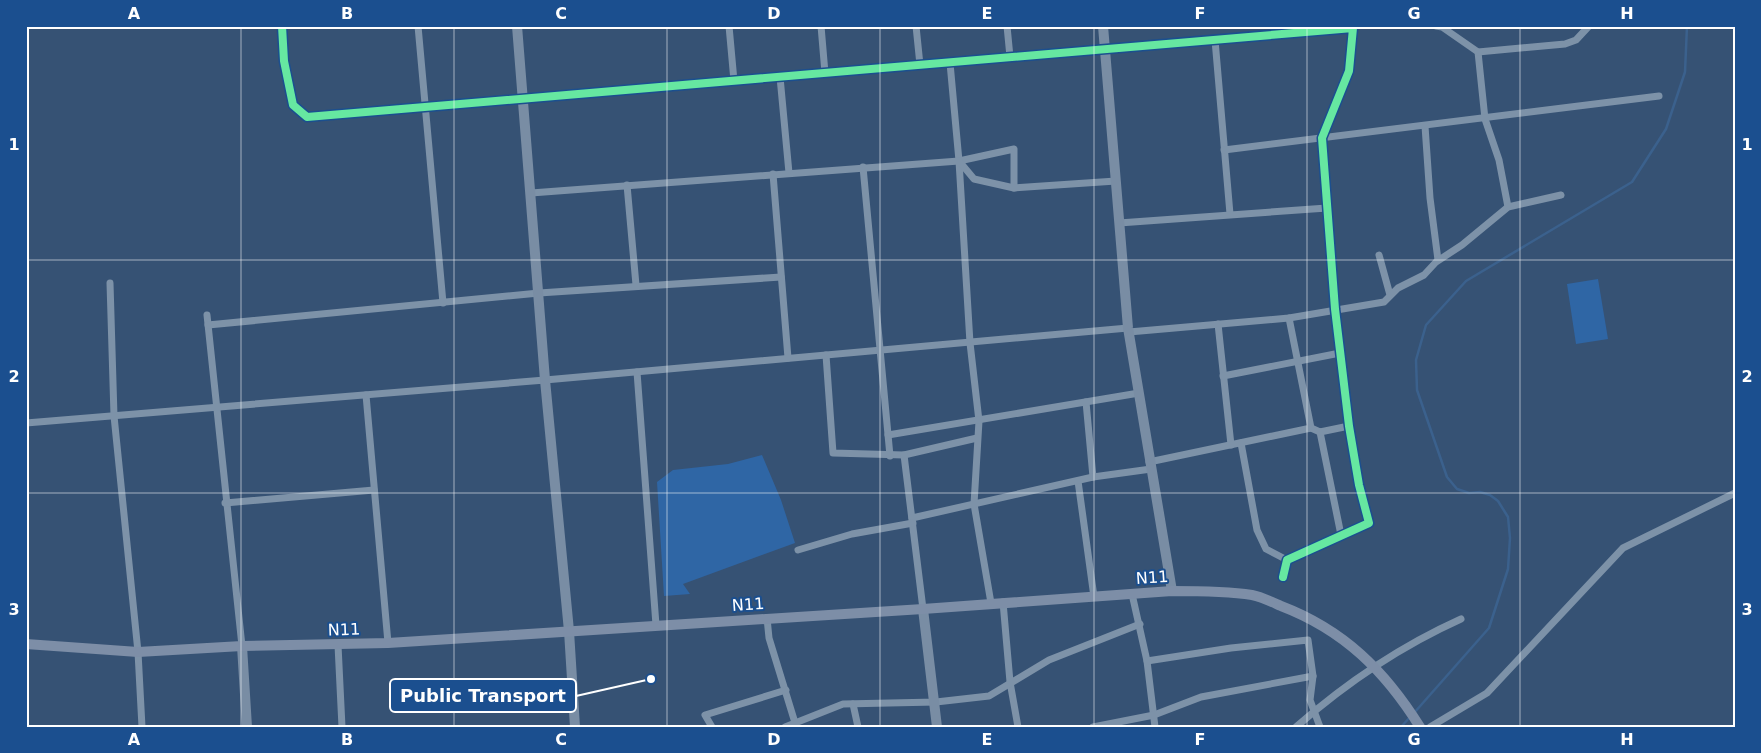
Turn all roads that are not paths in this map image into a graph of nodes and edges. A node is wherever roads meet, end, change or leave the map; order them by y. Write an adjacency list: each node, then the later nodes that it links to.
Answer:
1 (282, 26): 23 (street)
2 (418, 26): 23 (street)
3 (517, 26): 22 (street)
4 (729, 26): 20 (street)
5 (821, 26): 18 (street)
6 (916, 26): 17 (street)
7 (1007, 26): 15 (street)
8 (1103, 26): 13 (street)
9 (1436, 26): 14 (street)
10 (1589, 26): 14 (street)
11 (1355, 27): 12 (street); 26 (street)
12 (1215, 40): 13 (street); 27 (street)
13 (1105, 49): 15 (street); 32 (street)
14 (1478, 52): 24 (street)
15 (1010, 57): 16 (street)
16 (950, 63): 17 (street); 28 (street)
17 (920, 65): 18 (street)
18 (825, 73): 19 (street)
19 (780, 77): 20 (street); 30 (street)
20 (734, 81): 22 (street)
21 (1659, 96): 24 (street)
22 (523, 99): 23 (street); 35 (street)
23 (425, 107): 48 (street)
24 (1484, 119): 25 (street); 37 (street)
25 (1425, 126): 26 (street); 42 (street)
26 (1322, 138): 27 (street); 38 (street)
27 (1224, 150): 39 (street)
28 (959, 161): 29 (street); 34 (street); 34 (street); 55 (street)
29 (863, 167): 30 (street); 56 (street)
30 (789, 173): 31 (street)
31 (773, 174): 33 (street); 43 (street)
32 (1116, 181): 34 (street); 40 (street)
33 (627, 185): 35 (street); 45 (street)
34 (1014, 188)
35 (530, 193): 46 (street)
36 (1561, 194): 37 (street)
37 (1508, 207): 42 (street)
38 (1327, 208): 39 (street); 49 (street)
39 (1230, 214): 40 (street)
40 (1120, 223): 54 (street)
41 (1379, 255): 47 (street)
42 (1438, 260): 47 (street)
43 (781, 277): 45 (street); 59 (street)
44 (110, 283): 68 (street)
45 (636, 286): 46 (street)
46 (539, 293): 48 (street); 63 (street)
47 (1390, 296): 49 (street)
48 (443, 303): 53 (street)
49 (1335, 309): 51 (street); 57 (street)
50 (207, 315): 53 (street)
51 (1289, 318): 52 (street); 60 (street)
52 (1218, 324): 54 (street); 62 (street)
53 (208, 325): 67 (street)
54 (1128, 330): 55 (street); 64 (street)
55 (970, 343): 56 (street); 69 (street)
56 (880, 350): 58 (street); 74 (street)
57 (1340, 353): 60 (street); 71 (street)
58 (826, 355): 59 (street); 79 (street)
59 (788, 358): 61 (street)
60 (1297, 360): 62 (street); 72 (street)
61 (637, 372): 63 (street); 101 (street)
62 (1223, 376): 77 (street)
63 (545, 380): 65 (street); 102 (street)
64 (1138, 393): 66 (street); 80 (street)
65 (366, 395): 67 (street); 83 (street)
66 (1086, 402): 69 (street); 81 (street)
67 (216, 407): 68 (street); 85 (street)
68 (114, 416): 70 (street); 107 (street)
69 (979, 421): 74 (street); 75 (street)
70 (26, 423)
71 (1349, 426): 73 (street); 88 (street)
72 (1311, 428): 73 (street); 76 (street)
73 (1320, 432): 88 (street)
74 (888, 435): 79 (street)
75 (977, 438): 78 (street); 86 (street)
76 (1241, 442): 77 (street); 90 (street)
77 (1231, 444): 80 (street)
78 (904, 455): 79 (street); 87 (street)
79 (890, 456)
80 (1150, 466): 81 (street); 92 (street)
81 (1092, 477): 82 (street)
82 (1078, 481): 86 (street); 94 (street)
83 (374, 490): 85 (street); 103 (street)
84 (1735, 493): 132 (street)
85 (225, 503): 106 (street)
86 (974, 504): 87 (street); 96 (street)
87 (912, 520): 89 (street); 97 (street)
88 (1342, 536): 90 (street)
89 (798, 550)
90 (1287, 560): 91 (street)
91 (1283, 577)
92 (1172, 591): 93 (main road, N11); 109 (main road, N11)
93 (1132, 594): 94 (main road, N11); 100 (street)
94 (1094, 597): 95 (main road, N11)
95 (1003, 602): 96 (main road, N11); 111 (street)
96 (991, 604): 97 (main road, N11)
97 (923, 609): 98 (main road, N11); 113 (street)
98 (767, 618): 101 (main road, N11); 112 (street)
99 (1461, 619): 109 (street)
100 (1140, 624): 108 (street); 111 (street)
101 (656, 626): 102 (main road, N11)
102 (569, 631): 103 (main road, N11); 122 (street)
103 (388, 643): 105 (main road, N11)
104 (26, 644): 107 (main road, N11)
105 (338, 645): 106 (main road, N11); 121 (street)
106 (242, 646): 107 (main road, N11); 120 (street)
107 (138, 652): 119 (street)
108 (1147, 661): 110 (street); 116 (street)
109 (1376, 666): 115 (street); 117 (main road, N11)
110 (1312, 676): 115 (street); 116 (street)
111 (1010, 682): 113 (street); 127 (street)
112 (786, 690): 118 (street); 123 (street)
113 (936, 702): 114 (street); 126 (street)
114 (853, 704): 118 (street); 125 (street)
115 (1315, 710): 130 (street); 131 (street)
116 (1154, 715): 128 (street); 129 (street)
117 (1418, 724)
118 (796, 725): 124 (street)
119 (142, 727)
120 (247, 727)
121 (342, 727)
122 (575, 727)
123 (712, 727)
124 (785, 727)
125 (858, 727)
126 (937, 727)
127 (1018, 727)
128 (1093, 727)
129 (1155, 727)
130 (1296, 727)
131 (1320, 727)
132 (1430, 727)

